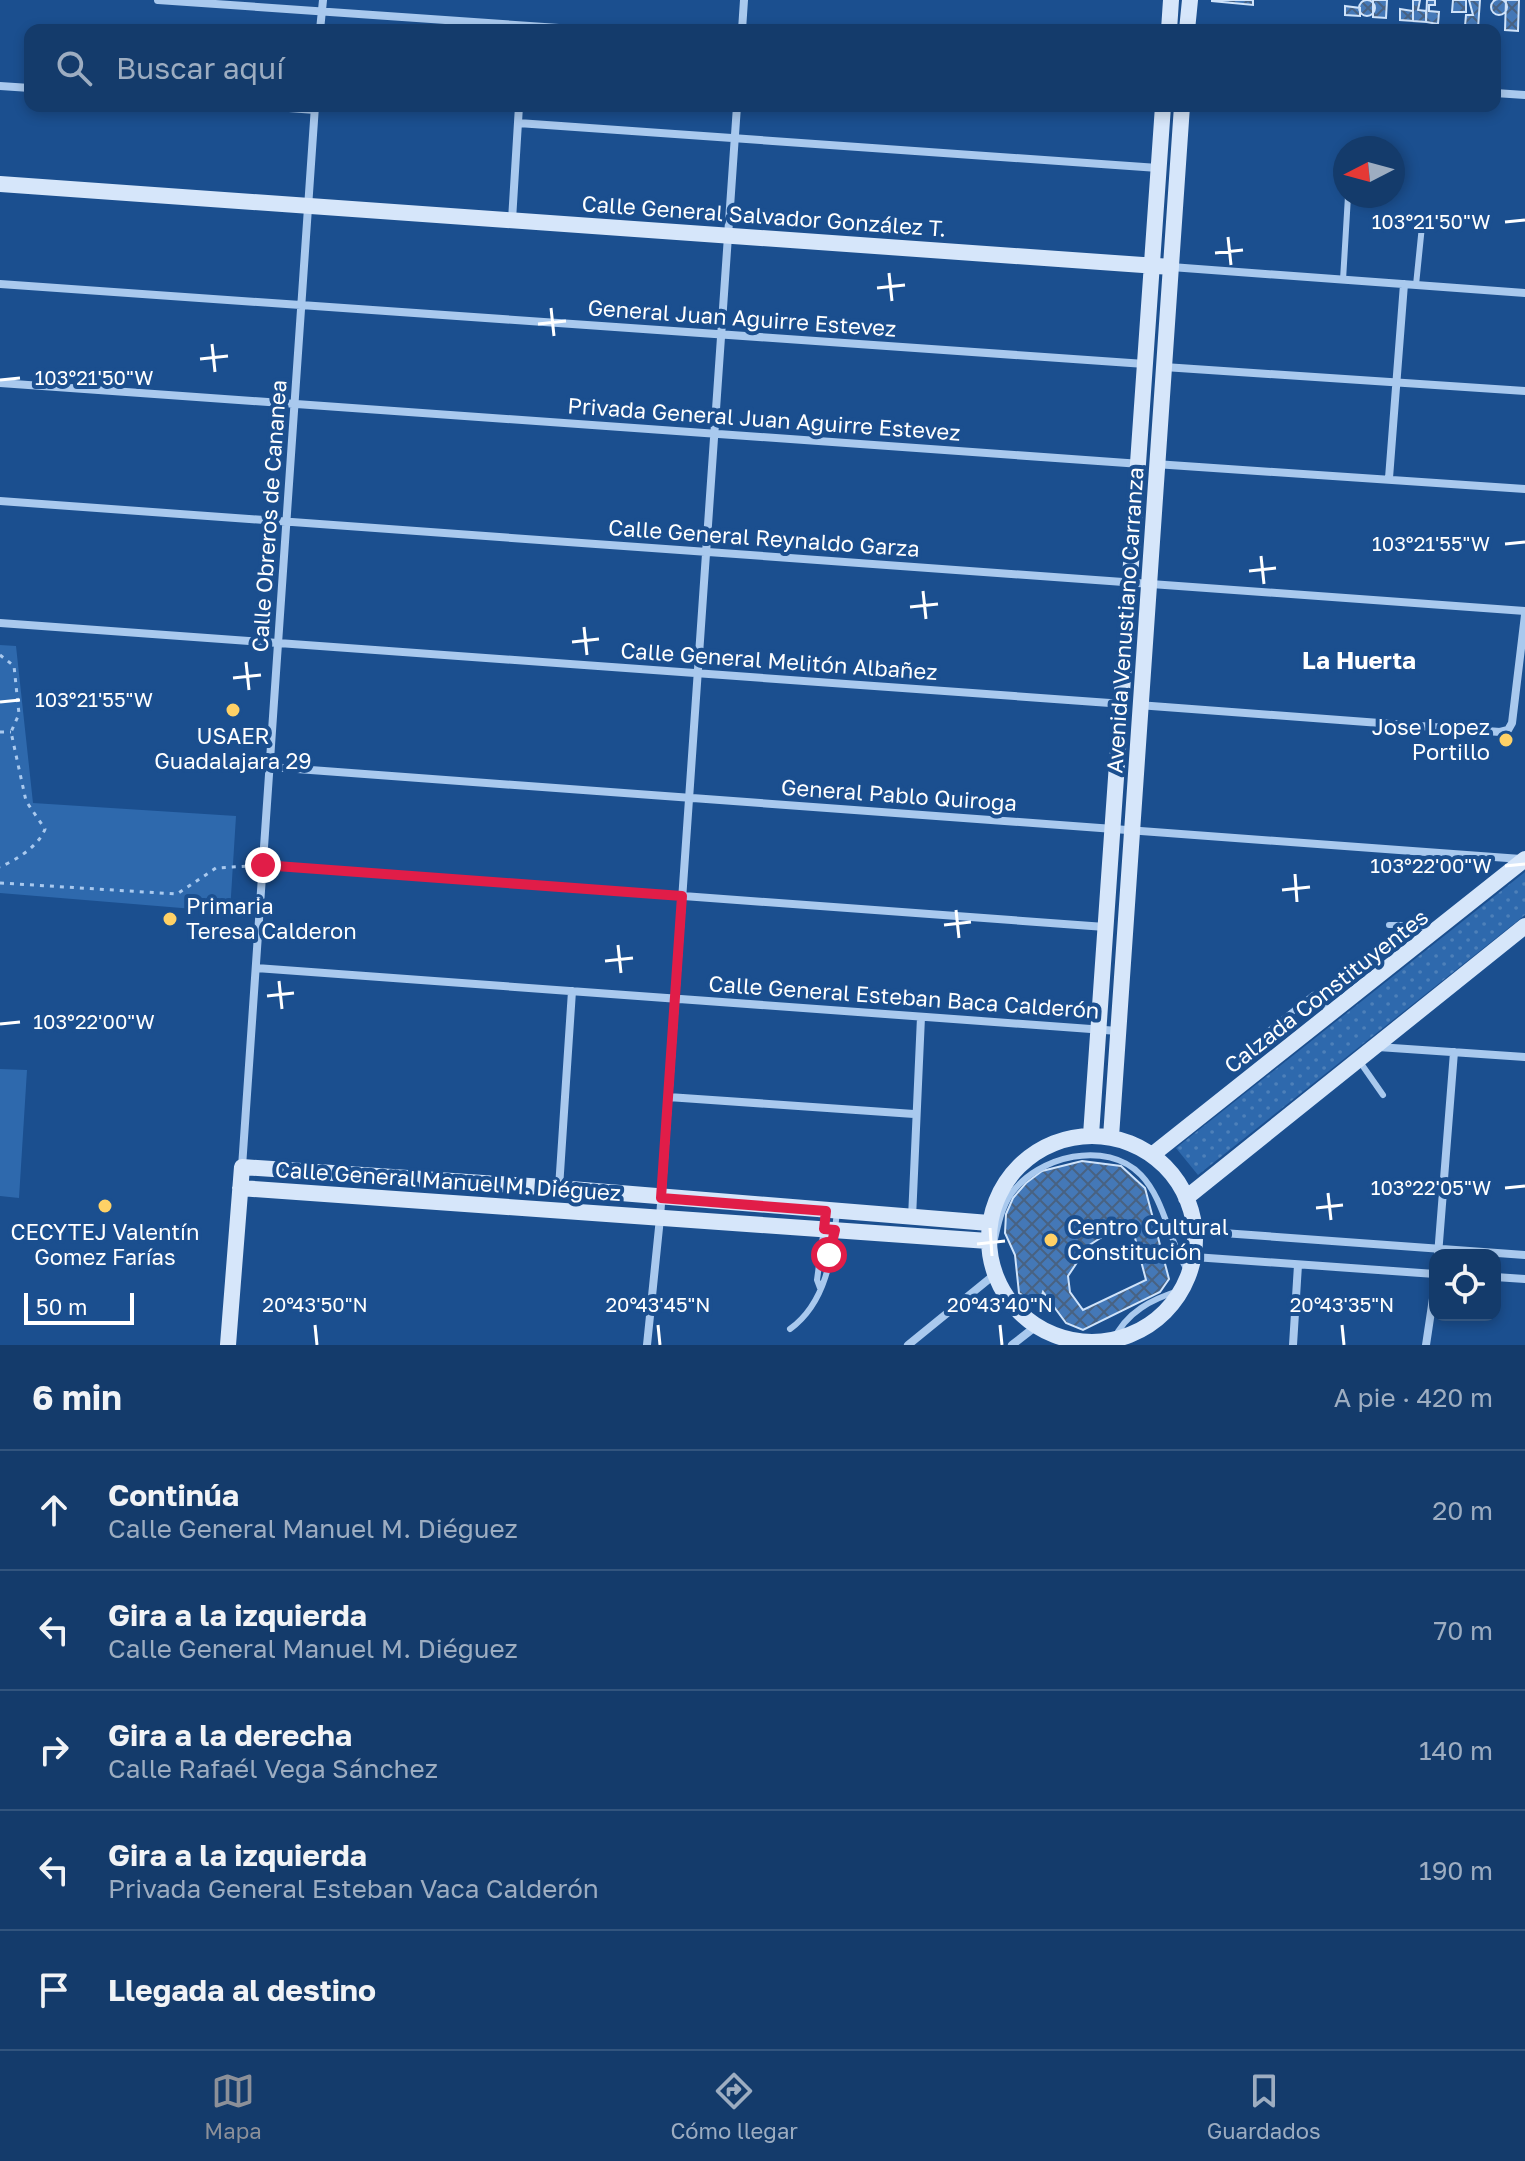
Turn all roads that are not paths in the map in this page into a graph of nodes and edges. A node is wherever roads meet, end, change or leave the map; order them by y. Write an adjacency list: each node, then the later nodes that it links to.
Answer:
1 (158, 0): 6 (street)
2 (323, 0): 6 (street)
3 (744, 0): 9 (street)
4 (1171, 0): 10 (street)
5 (1190, 0): 11 (street)
6 (322, 12): 7 (street); 8 (street)
7 (321, 24)
8 (474, 24)
9 (742, 24)
10 (1169, 24)
11 (1188, 24)
12 (0, 86): 13 (street)
13 (24, 88)
14 (1501, 93): 15 (street)
15 (1525, 95)
16 (315, 112): 25 (street, Calle Obreros de Cananea)
17 (519, 112): 21 (street)
18 (737, 112): 22 (street)
19 (1163, 112): 23 (street, Avenida Venustiano Carranza)
20 (1182, 112): 31 (street, Avenida Venustiano Carranza)
21 (518, 123): 22 (street); 28 (street)
22 (735, 139): 23 (street); 29 (street)
23 (1159, 168): 30 (street, Avenida Venustiano Carranza)
24 (0, 184): 25 (street, Calle General Salvador González T.)
25 (308, 205): 28 (street, Calle General Salvador González T.); 37 (street, Calle Obreros de Cananea)
26 (1347, 208): 32 (lane)
27 (1423, 216): 35 (lane)
28 (512, 220): 29 (street, Calle General Salvador González T.)
29 (728, 235): 30 (street, Calle General Salvador González T.); 38 (street)
30 (1153, 266): 31 (street, Calle General Salvador González T.); 39 (street, Avenida Venustiano Carranza)
31 (1171, 267): 32 (street, Calle General Salvador González T.); 40 (street, Avenida Venustiano Carranza)
32 (1343, 280): 34 (street, Calle General Salvador González T.)
33 (0, 284): 37 (street, General Juan Aguirre Estevez)
34 (1404, 284): 35 (street, Calle General Salvador González T.); 41 (street)
35 (1416, 285): 36 (street, Calle General Salvador González T.)
36 (1525, 293)
37 (301, 305): 38 (street, General Juan Aguirre Estevez); 44 (street, Calle Obreros de Cananea)
38 (721, 335): 39 (street, General Juan Aguirre Estevez); 45 (street)
39 (1146, 364): 46 (street, Avenida Venustiano Carranza)
40 (1164, 367): 41 (street); 47 (street, Avenida Venustiano Carranza)
41 (1397, 382): 43 (street); 48 (street)
42 (0, 383): 44 (street, Privada General Juan Aguirre Estevez)
43 (1525, 391)
44 (294, 404): 45 (street, Privada General Juan Aguirre Estevez); 51 (street, Calle Obreros de Cananea)
45 (714, 433): 46 (street, Privada General Juan Aguirre Estevez); 52 (street)
46 (1138, 463): 47 (street, Privada General Juan Aguirre Estevez); 53 (street, Avenida Venustiano Carranza)
47 (1157, 465): 48 (street, Privada General Juan Aguirre Estevez); 54 (street, Avenida Venustiano Carranza)
48 (1389, 478): 49 (street, Privada General Juan Aguirre Estevez)
49 (1525, 489)
50 (0, 501): 51 (street, Calle General Reynaldo Garza)
51 (286, 522): 52 (street, Calle General Reynaldo Garza); 57 (street, Calle Obreros de Cananea)
52 (706, 552): 53 (street, Calle General Reynaldo Garza); 58 (street)
53 (1130, 582): 54 (street, Calle General Reynaldo Garza); 59 (street, Avenida Venustiano Carranza)
54 (1149, 584): 55 (street, Calle General Reynaldo Garza); 60 (street, Avenida Venustiano Carranza)
55 (1525, 613): 60 (street, Calle General Melitón Albañez)
56 (0, 623): 57 (street, Calle General Melitón Albañez)
57 (278, 643): 58 (street, Calle General Melitón Albañez); 61 (street, Calle Obreros de Cananea)
58 (697, 673): 59 (street, Calle General Melitón Albañez); 62 (street)
59 (1121, 704): 60 (street, Calle General Melitón Albañez); 63 (street, Avenida Venustiano Carranza)
60 (1141, 705): 64 (street, Avenida Venustiano Carranza)
61 (270, 767): 62 (street, General Pablo Quiroga); 66 (street, Calle Obreros de Cananea)
62 (689, 798): 63 (street, General Pablo Quiroga); 67 (street)
63 (1112, 829): 64 (street, General Pablo Quiroga); 70 (street, Avenida Venustiano Carranza)
64 (1132, 830): 65 (street, General Pablo Quiroga); 78 (street, Avenida Venustiano Carranza)
65 (1525, 859): 71 (street, Calzada Constituyentes)
66 (263, 865): 67 (street); 72 (street, Calle Obreros de Cananea)
67 (682, 896): 70 (street); 74 (street)
68 (1389, 925): 71 (lane)
69 (1525, 926): 79 (street)
70 (1105, 927): 77 (street, Avenida Venustiano Carranza)
71 (1436, 932): 75 (street, Calzada Constituyentes)
72 (256, 968): 73 (street, Calle General Esteban Baca Calderón); 90 (street, Calle Obreros de Cananea)
73 (572, 991): 74 (street, Calle General Esteban Baca Calderón); 92 (street)
74 (675, 999): 76 (street, Calle General Esteban Baca Calderón); 85 (street)
75 (1332, 1015): 80 (lane); 89 (street, Calzada Constituyentes)
76 (921, 1017): 77 (street, Calle General Esteban Baca Calderón); 86 (street)
77 (1098, 1029): 78 (street, Calle General Esteban Baca Calderón); 87 (street, Avenida Venustiano Carranza)
78 (1118, 1031): 88 (street, Avenida Venustiano Carranza)
79 (1377, 1046): 81 (street); 83 (street)
80 (1249, 1047)
81 (1454, 1052): 82 (street); 102 (street)
82 (1525, 1057)
83 (1359, 1061): 84 (lane); 94 (street)
84 (1383, 1095)
85 (668, 1097): 86 (street); 93 (street)
86 (914, 1114): 97 (street)
87 (1091, 1135): 88 (street); 98 (street)
88 (1111, 1137): 89 (street)
89 (1152, 1155): 94 (street)
90 (242, 1167): 91 (street); 92 (street, Calle General Manuel M. Diéguez)
91 (240, 1188): 96 (street, Calle General Manuel M. Diéguez); 117 (street)
92 (559, 1188): 93 (street, Calle General Manuel M. Diéguez)
93 (661, 1198): 95 (street, Calle General Manuel M. Diéguez); 96 (street)
94 (1186, 1198): 100 (street)
95 (832, 1211): 97 (street, Calle General Manuel M. Diéguez); 99 (lane)
96 (660, 1218): 99 (street, Calle General Manuel M. Diéguez); 118 (street)
97 (912, 1219): 98 (street, Calle General Manuel M. Diéguez)
98 (989, 1223): 101 (street)
99 (829, 1230): 101 (street, Calle General Manuel M. Diéguez); 114 (lane)
100 (1195, 1231): 103 (street); 106 (street)
101 (989, 1249): 106 (lane); 109 (street)
102 (1438, 1249)
103 (1429, 1251)
104 (1501, 1254): 105 (street)
105 (1525, 1255)
106 (1191, 1265): 107 (street); 115 (street)
107 (1298, 1265): 108 (street); 121 (street)
108 (1429, 1274)
109 (994, 1275): 113 (street); 119 (street)
110 (1501, 1277): 111 (street)
111 (1525, 1279)
112 (1430, 1321): 122 (street)
113 (1035, 1327): 116 (street); 120 (street)
114 (790, 1329)
115 (1105, 1343): 116 (street)
116 (1074, 1344)
117 (228, 1345)
118 (647, 1345)
119 (908, 1345)
120 (1012, 1345)
121 (1293, 1345)
122 (1426, 1345)

